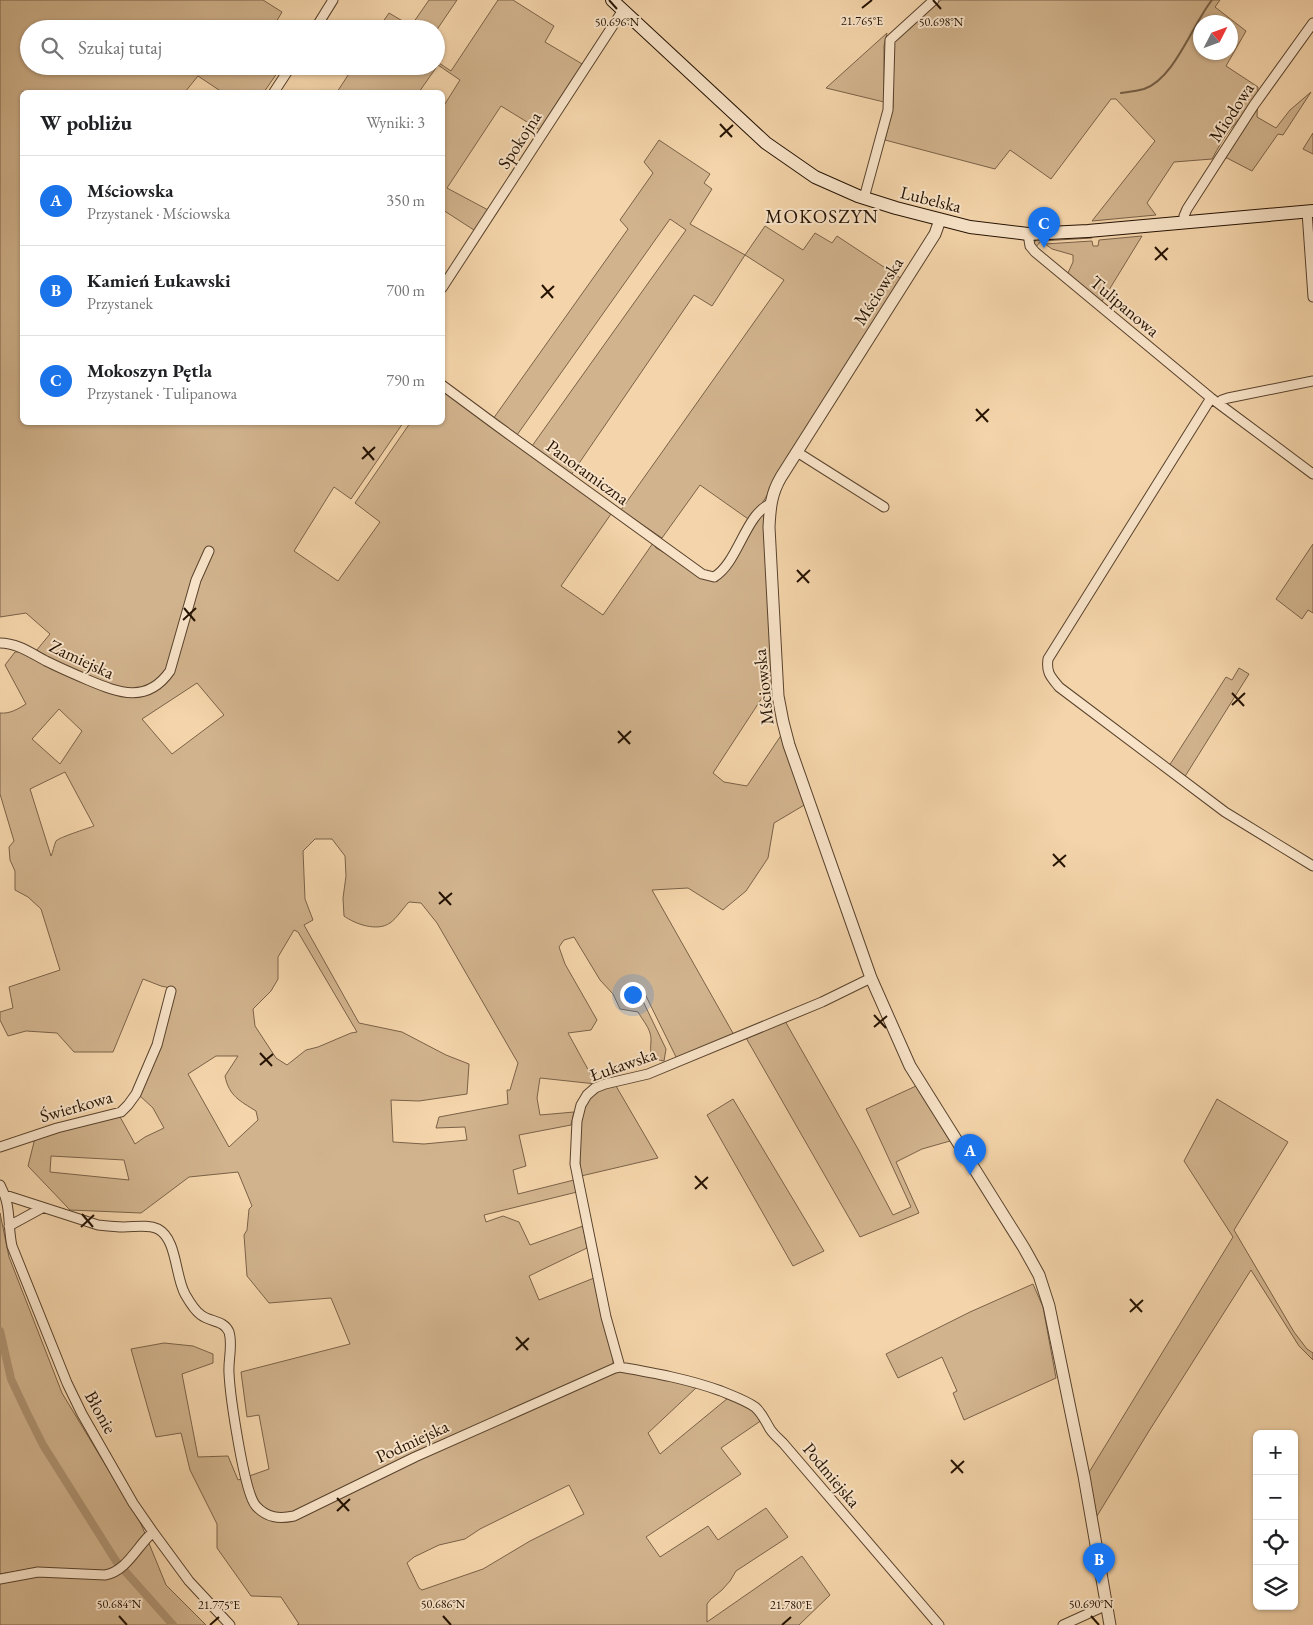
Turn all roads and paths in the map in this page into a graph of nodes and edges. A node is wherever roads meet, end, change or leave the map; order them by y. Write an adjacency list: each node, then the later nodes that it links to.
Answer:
1 (333, 0): 5 (street)
2 (612, 0): 4 (main road, Lubelska)
3 (934, 0): 9 (street)
4 (624, 10): 9 (main road, Lubelska); 14 (street, Spokojna)
5 (321, 20)
6 (1313, 23): 12 (street, Miodowa)
7 (285, 75): 8 (street)
8 (275, 90)
9 (864, 198): 11 (main road, Lubelska)
10 (1310, 212): 12 (main road, Lubelska); 15 (street)
11 (940, 220): 13 (main road, Lubelska); 20 (street, Mściowska)
12 (1186, 223): 13 (main road, Lubelska)
13 (1028, 234): 18 (street, Tulipanowa)
14 (445, 283)
15 (1313, 297)
16 (1313, 381): 19 (street)
17 (445, 387): 22 (street, Panoramiczna)
18 (1211, 398): 19 (street, Tulipanowa); 26 (street)
19 (1219, 404): 21 (street, Tulipanowa)
20 (796, 452): 22 (street, Mściowska); 23 (street)
21 (1313, 474)
22 (770, 504): 27 (street, Mściowska)
23 (884, 507)
24 (209, 552): 25 (street, Zamiejska)
25 (0, 643)
26 (1313, 866)
27 (871, 978): 34 (street, Łukawska); 37 (street, Mściowska)
28 (171, 990): 29 (street, Świerkowa)
29 (0, 1147)
30 (0, 1185): 31 (street, Błonie)
31 (5, 1195): 32 (street, Podmiejska); 33 (street, Błonie)
32 (42, 1208): 33 (street); 34 (street, Podmiejska)
33 (9, 1226): 35 (street, Błonie)
34 (620, 1367): 39 (street, Podmiejska)
35 (154, 1532): 36 (street); 38 (street, Błonie)
36 (0, 1578)
37 (1107, 1605): 40 (street); 41 (street, Mściowska)
38 (230, 1625)
39 (939, 1625)
40 (1063, 1625)
41 (1110, 1625)

